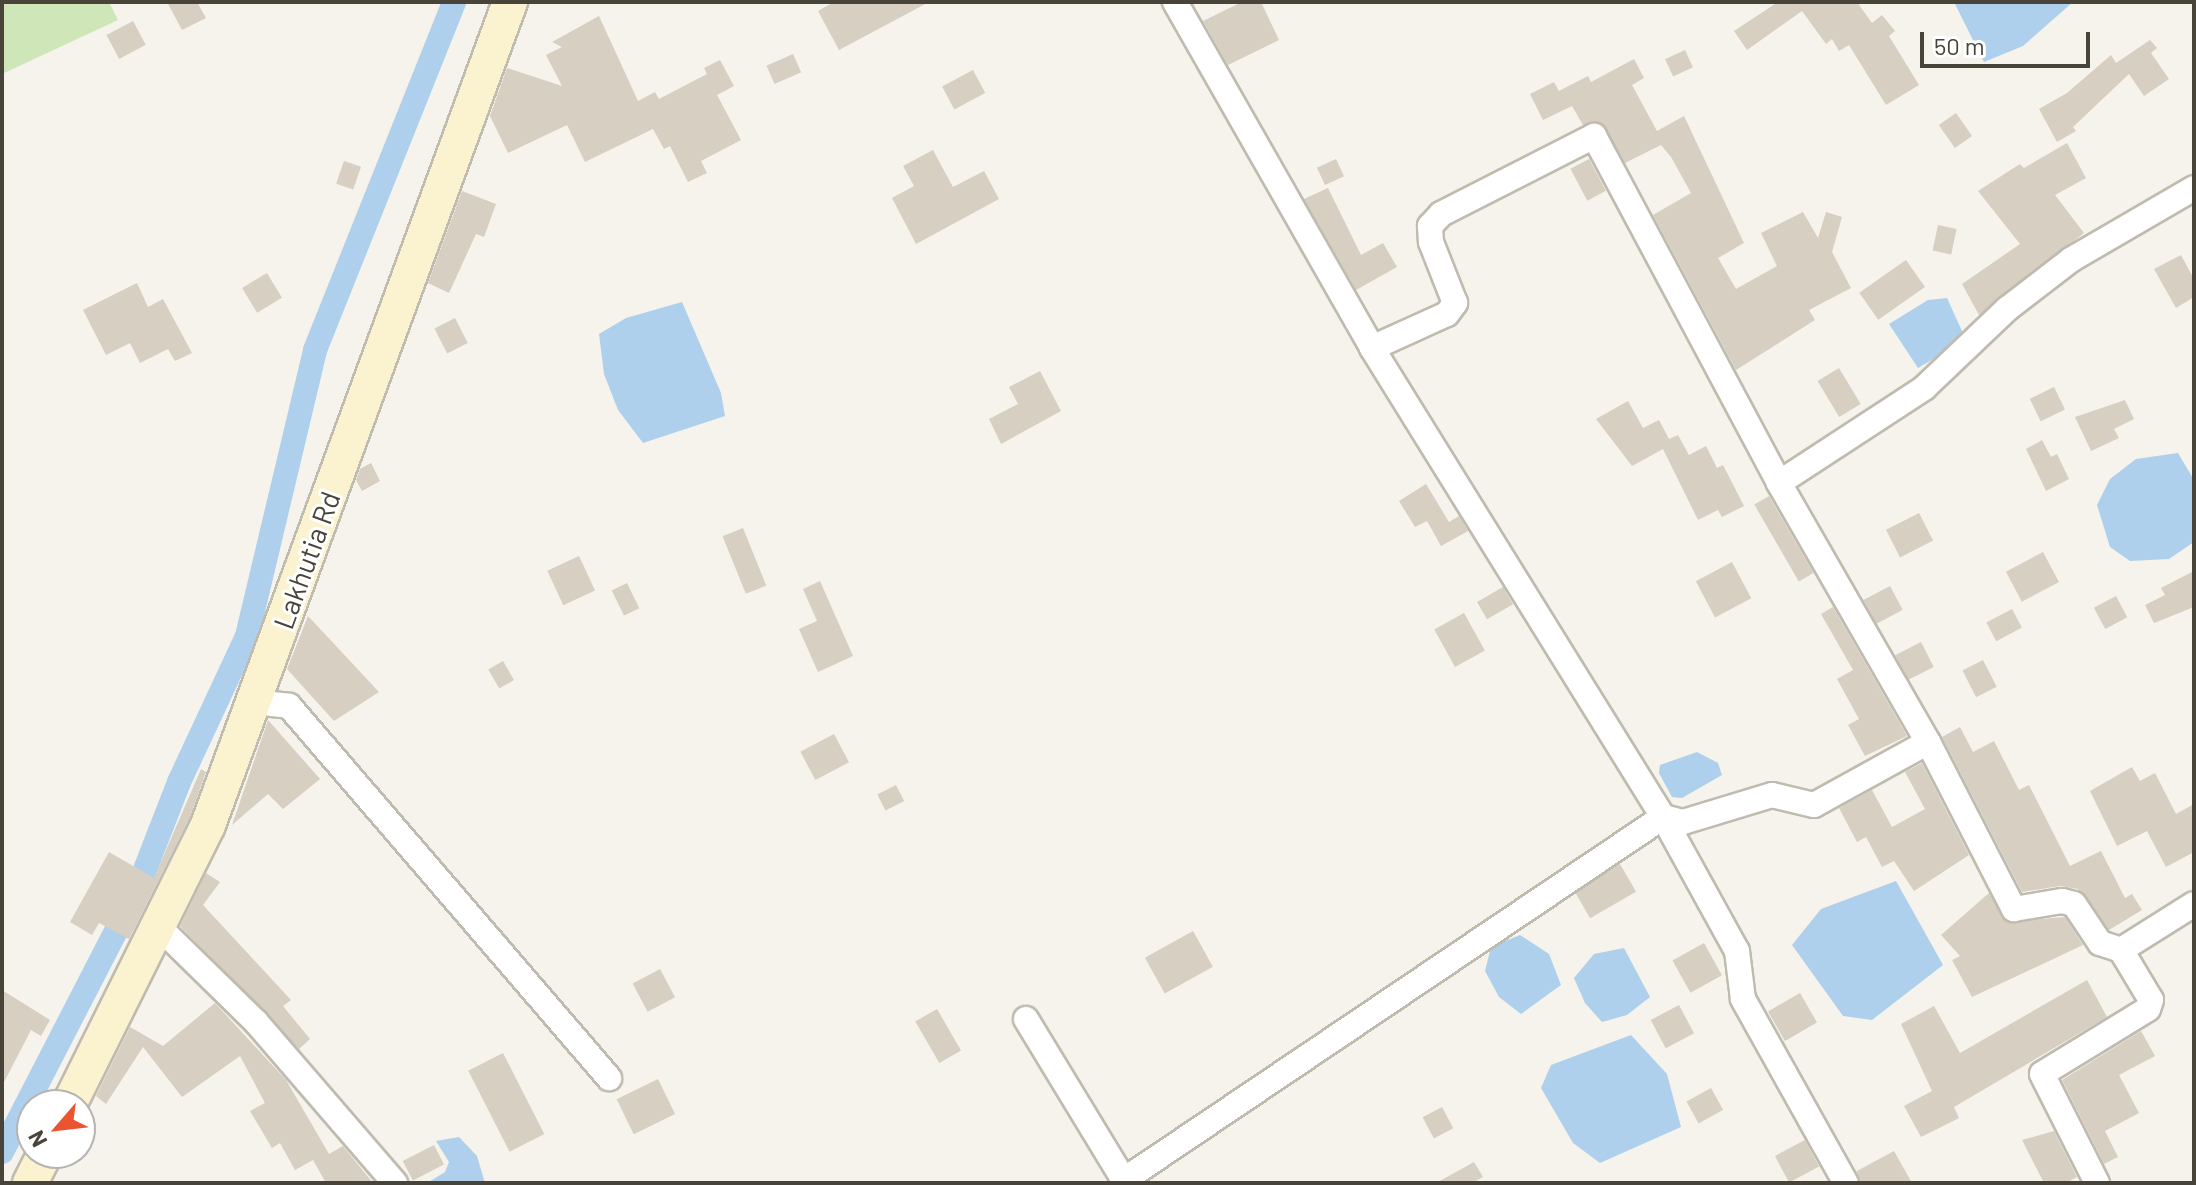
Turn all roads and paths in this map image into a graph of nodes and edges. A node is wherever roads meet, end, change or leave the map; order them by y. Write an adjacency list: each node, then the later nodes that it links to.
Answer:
1 (510, 2): 6 (street, Lakhutia Rd)
2 (1175, 2): 4 (street)
3 (2194, 188): 5 (street)
4 (1372, 348): 5 (street); 8 (street)
5 (1779, 483): 7 (street)
6 (253, 702): 10 (street, Lakhutia Rd); 13 (street)
7 (1928, 742): 8 (street); 11 (street)
8 (1663, 817): 12 (street); 16 (street)
9 (2194, 904): 11 (street)
10 (159, 927): 14 (street, Lakhutia Rd); 15 (street)
11 (2121, 950): 17 (street)
12 (1026, 1019)
13 (609, 1078)
14 (77, 1089)
15 (395, 1183)
16 (1846, 1183)
17 (2097, 1183)

